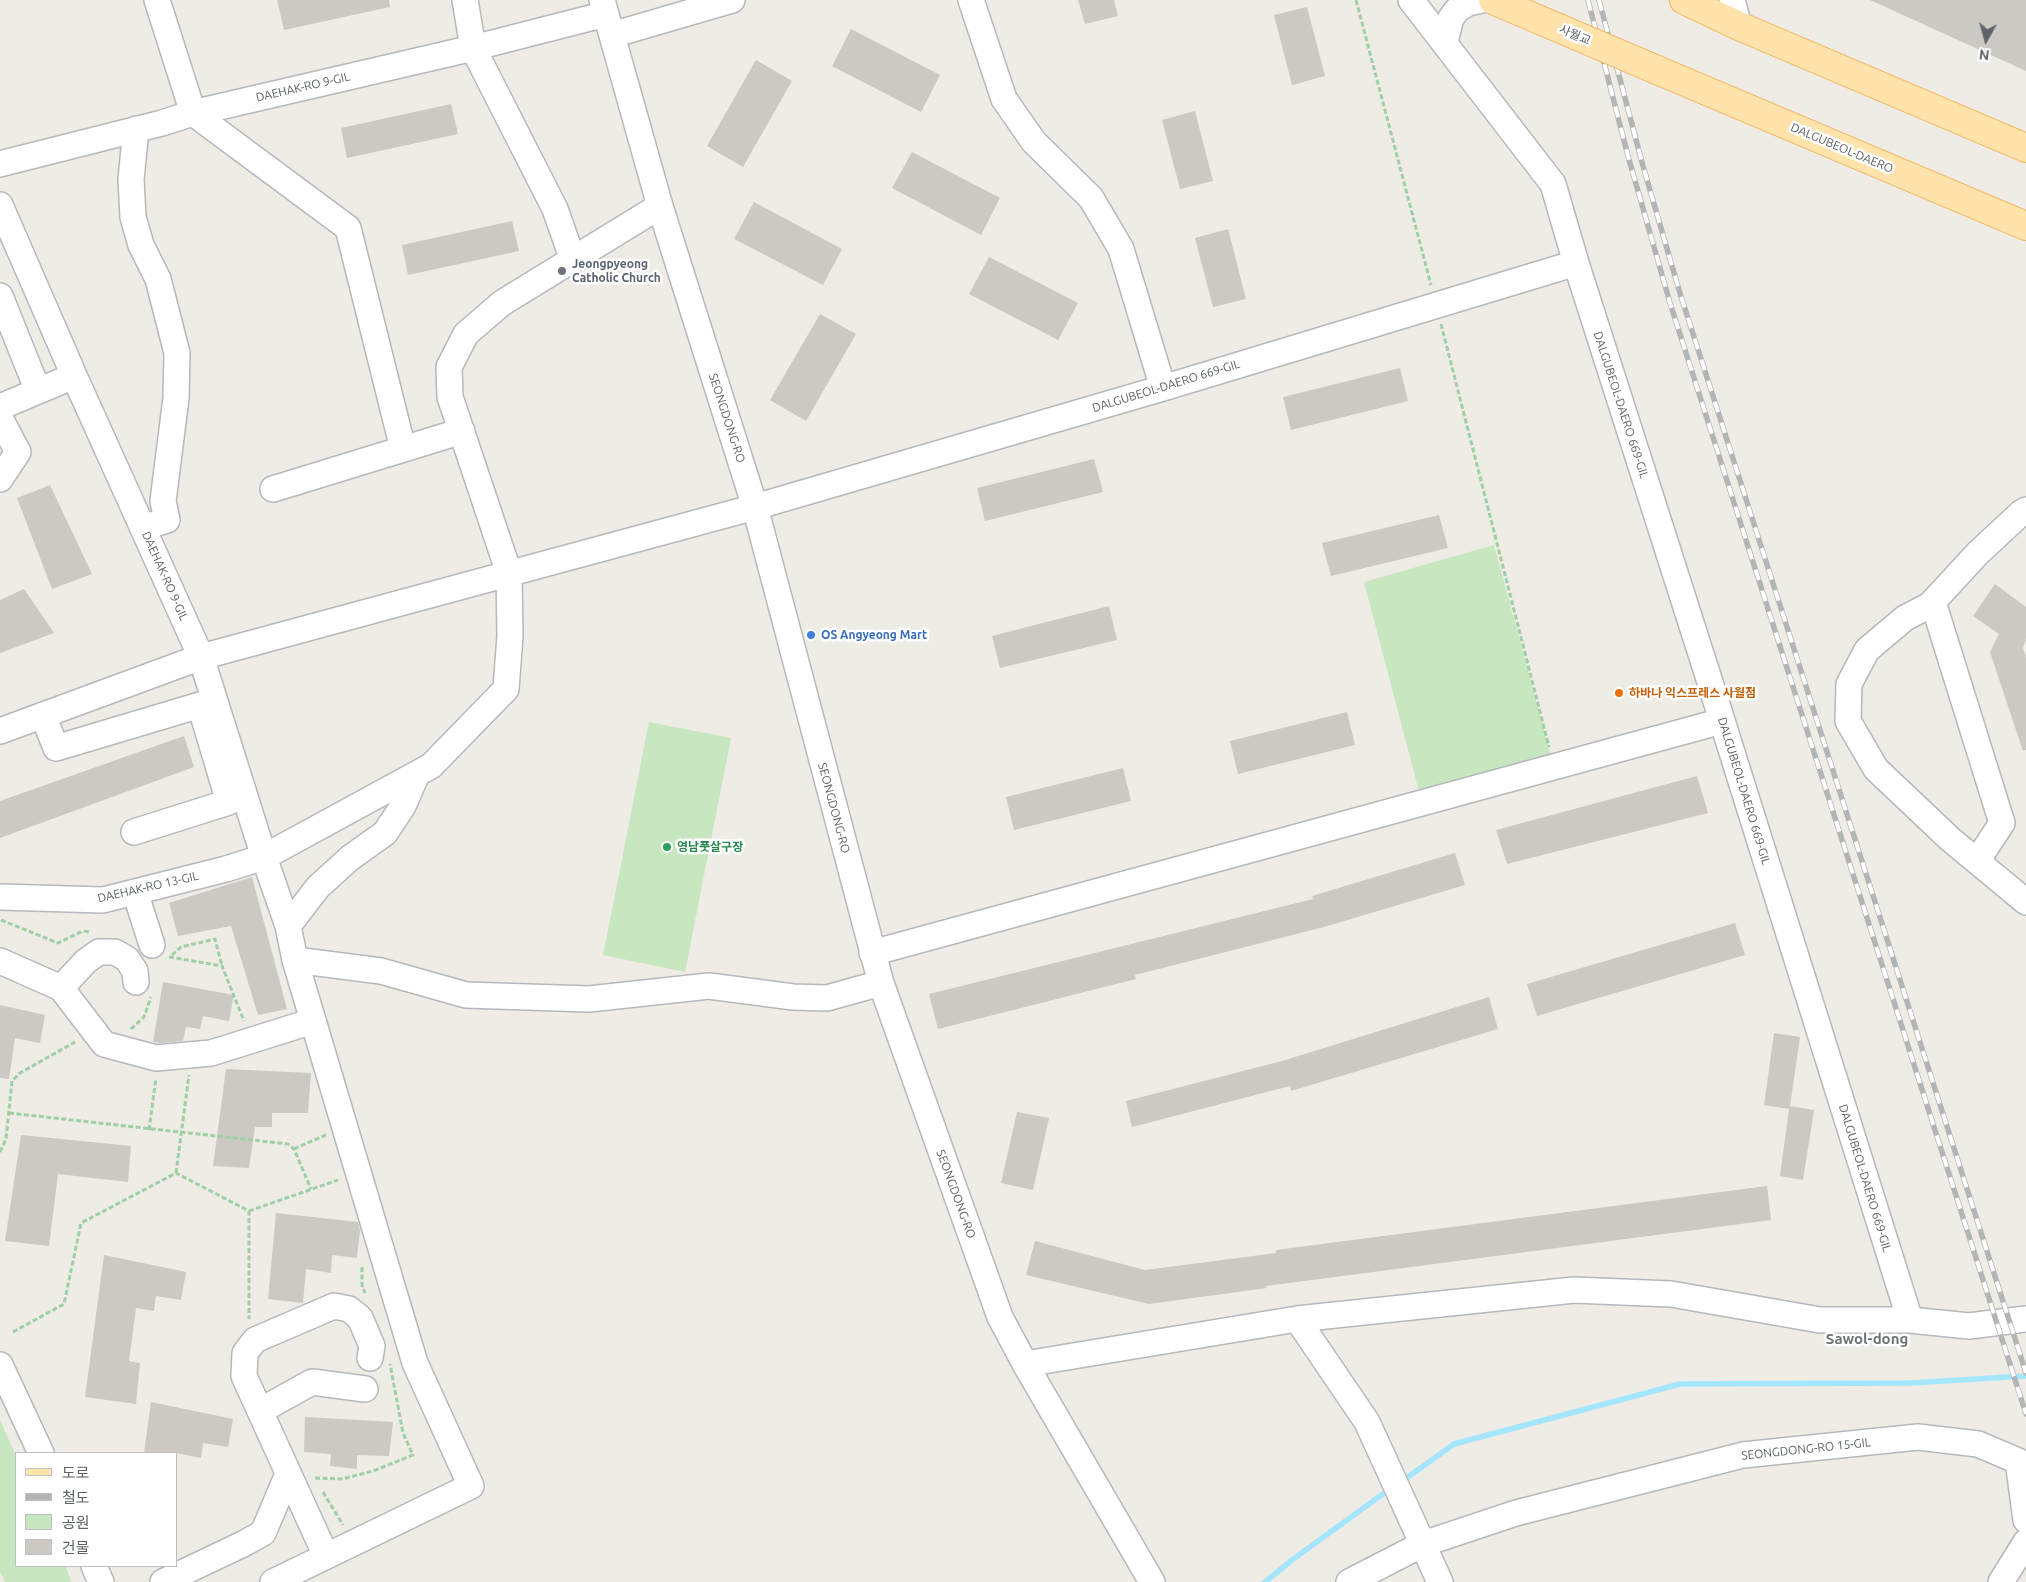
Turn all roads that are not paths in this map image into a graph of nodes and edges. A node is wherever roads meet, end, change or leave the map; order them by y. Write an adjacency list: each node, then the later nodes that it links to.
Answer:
1 (157, 0): 15 (street)
2 (465, 0): 13 (street)
3 (971, 0): 26 (street)
4 (1411, 0): 12 (street, DALGUBEOL-DAERO 669-GIL)
5 (1482, 0): 12 (street)
6 (1493, 0): 14 (main road, 사월교, bridge)
7 (1684, 0): 11 (main road)
8 (1732, 0): 11 (street)
9 (717, 2): 10 (street, DAEHAK-RO 9-GIL)
10 (607, 16): 13 (street, DAEHAK-RO 9-GIL); 20 (street, SEONGDONG-RO)
11 (1739, 26): 17 (main road)
12 (1445, 42): 23 (street, DALGUBEOL-DAERO 669-GIL)
13 (473, 48): 15 (street, DAEHAK-RO 9-GIL); 22 (street)
14 (1657, 70): 21 (main road, DALGUBEOL-DAERO)
15 (193, 112): 16 (street, DAEHAK-RO 9-GIL); 31 (street)
16 (136, 129): 18 (street, DAEHAK-RO 9-GIL); 36 (street)
17 (2026, 148)
18 (0, 164)
19 (0, 205): 25 (street, DAEHAK-RO 9-GIL)
20 (660, 206): 22 (street, DAEHAK-RO 13-GIL); 34 (street, SEONGDONG-RO)
21 (2026, 226)
22 (573, 260): 30 (street, DAEHAK-RO 13-GIL)
23 (1576, 263): 26 (street, DALGUBEOL-DAERO 669-GIL); 41 (street, DALGUBEOL-DAERO 669-GIL)
24 (0, 296): 27 (street)
25 (74, 376): 27 (street); 36 (street, DAEHAK-RO 9-GIL)
26 (1163, 388): 34 (street, DALGUBEOL-DAERO 669-GIL)
27 (38, 391): 28 (street)
28 (0, 407)
29 (0, 418): 32 (street)
30 (462, 431): 31 (street); 37 (street, DAEHAK-RO 13-GIL)
31 (403, 449): 33 (street)
32 (0, 479)
33 (273, 489)
34 (755, 507): 37 (street, DALGUBEOL-DAERO 669-GIL); 52 (street, SEONGDONG-RO)
35 (2026, 510): 38 (street)
36 (143, 528): 39 (street, DAEHAK-RO 9-GIL)
37 (509, 573): 39 (street, DALGUBEOL-DAERO 669-GIL); 43 (street, DAEHAK-RO 13-GIL)
38 (1933, 602): 46 (street); 46 (street)
39 (202, 657): 40 (street, DALGUBEOL-DAERO 669-GIL); 45 (street, DAEHAK-RO 9-GIL)
40 (43, 715): 42 (street, DALGUBEOL-DAERO 669-GIL); 44 (street)
41 (1722, 721): 52 (street); 61 (street, DALGUBEOL-DAERO 669-GIL)
42 (0, 731)
43 (417, 774): 45 (street, DAEHAK-RO 13-GIL); 50 (street)
44 (134, 832)
45 (264, 857): 47 (street, DAEHAK-RO 13-GIL); 50 (street, DAEHAK-RO 9-GIL)
46 (1977, 861): 49 (street)
47 (135, 892): 48 (street, DAEHAK-RO 13-GIL); 51 (street)
48 (0, 897)
49 (2026, 902)
50 (288, 926): 53 (street, DAEHAK-RO 9-GIL)
51 (161, 952)
52 (872, 953): 56 (street, SEONGDONG-RO)
53 (295, 960): 56 (street); 58 (street, DAEHAK-RO 9-GIL)
54 (0, 961): 57 (street)
55 (136, 982): 57 (street)
56 (881, 983): 63 (street, SEONGDONG-RO)
57 (61, 988): 58 (street)
58 (313, 1021): 72 (street, DAEHAK-RO 9-GIL)
59 (1297, 1319): 61 (street); 63 (street); 71 (street)
60 (2026, 1319): 61 (street)
61 (1910, 1320)
62 (370, 1358): 66 (street)
63 (1025, 1364): 77 (street, SEONGDONG-RO)
64 (0, 1365): 67 (street)
65 (365, 1389): 66 (street)
66 (260, 1411): 68 (street)
67 (41, 1452)
68 (288, 1474): 72 (street); 75 (street)
69 (2026, 1520): 71 (street, SEONGDONG-RO 15-GIL)
70 (2026, 1542): 80 (street)
71 (1424, 1544): 78 (street); 79 (street)
72 (326, 1556): 76 (street)
73 (94, 1567): 74 (street)
74 (101, 1582)
75 (163, 1582)
76 (273, 1582)
77 (1152, 1582)
78 (1350, 1582)
79 (1440, 1582)
80 (2002, 1582)

